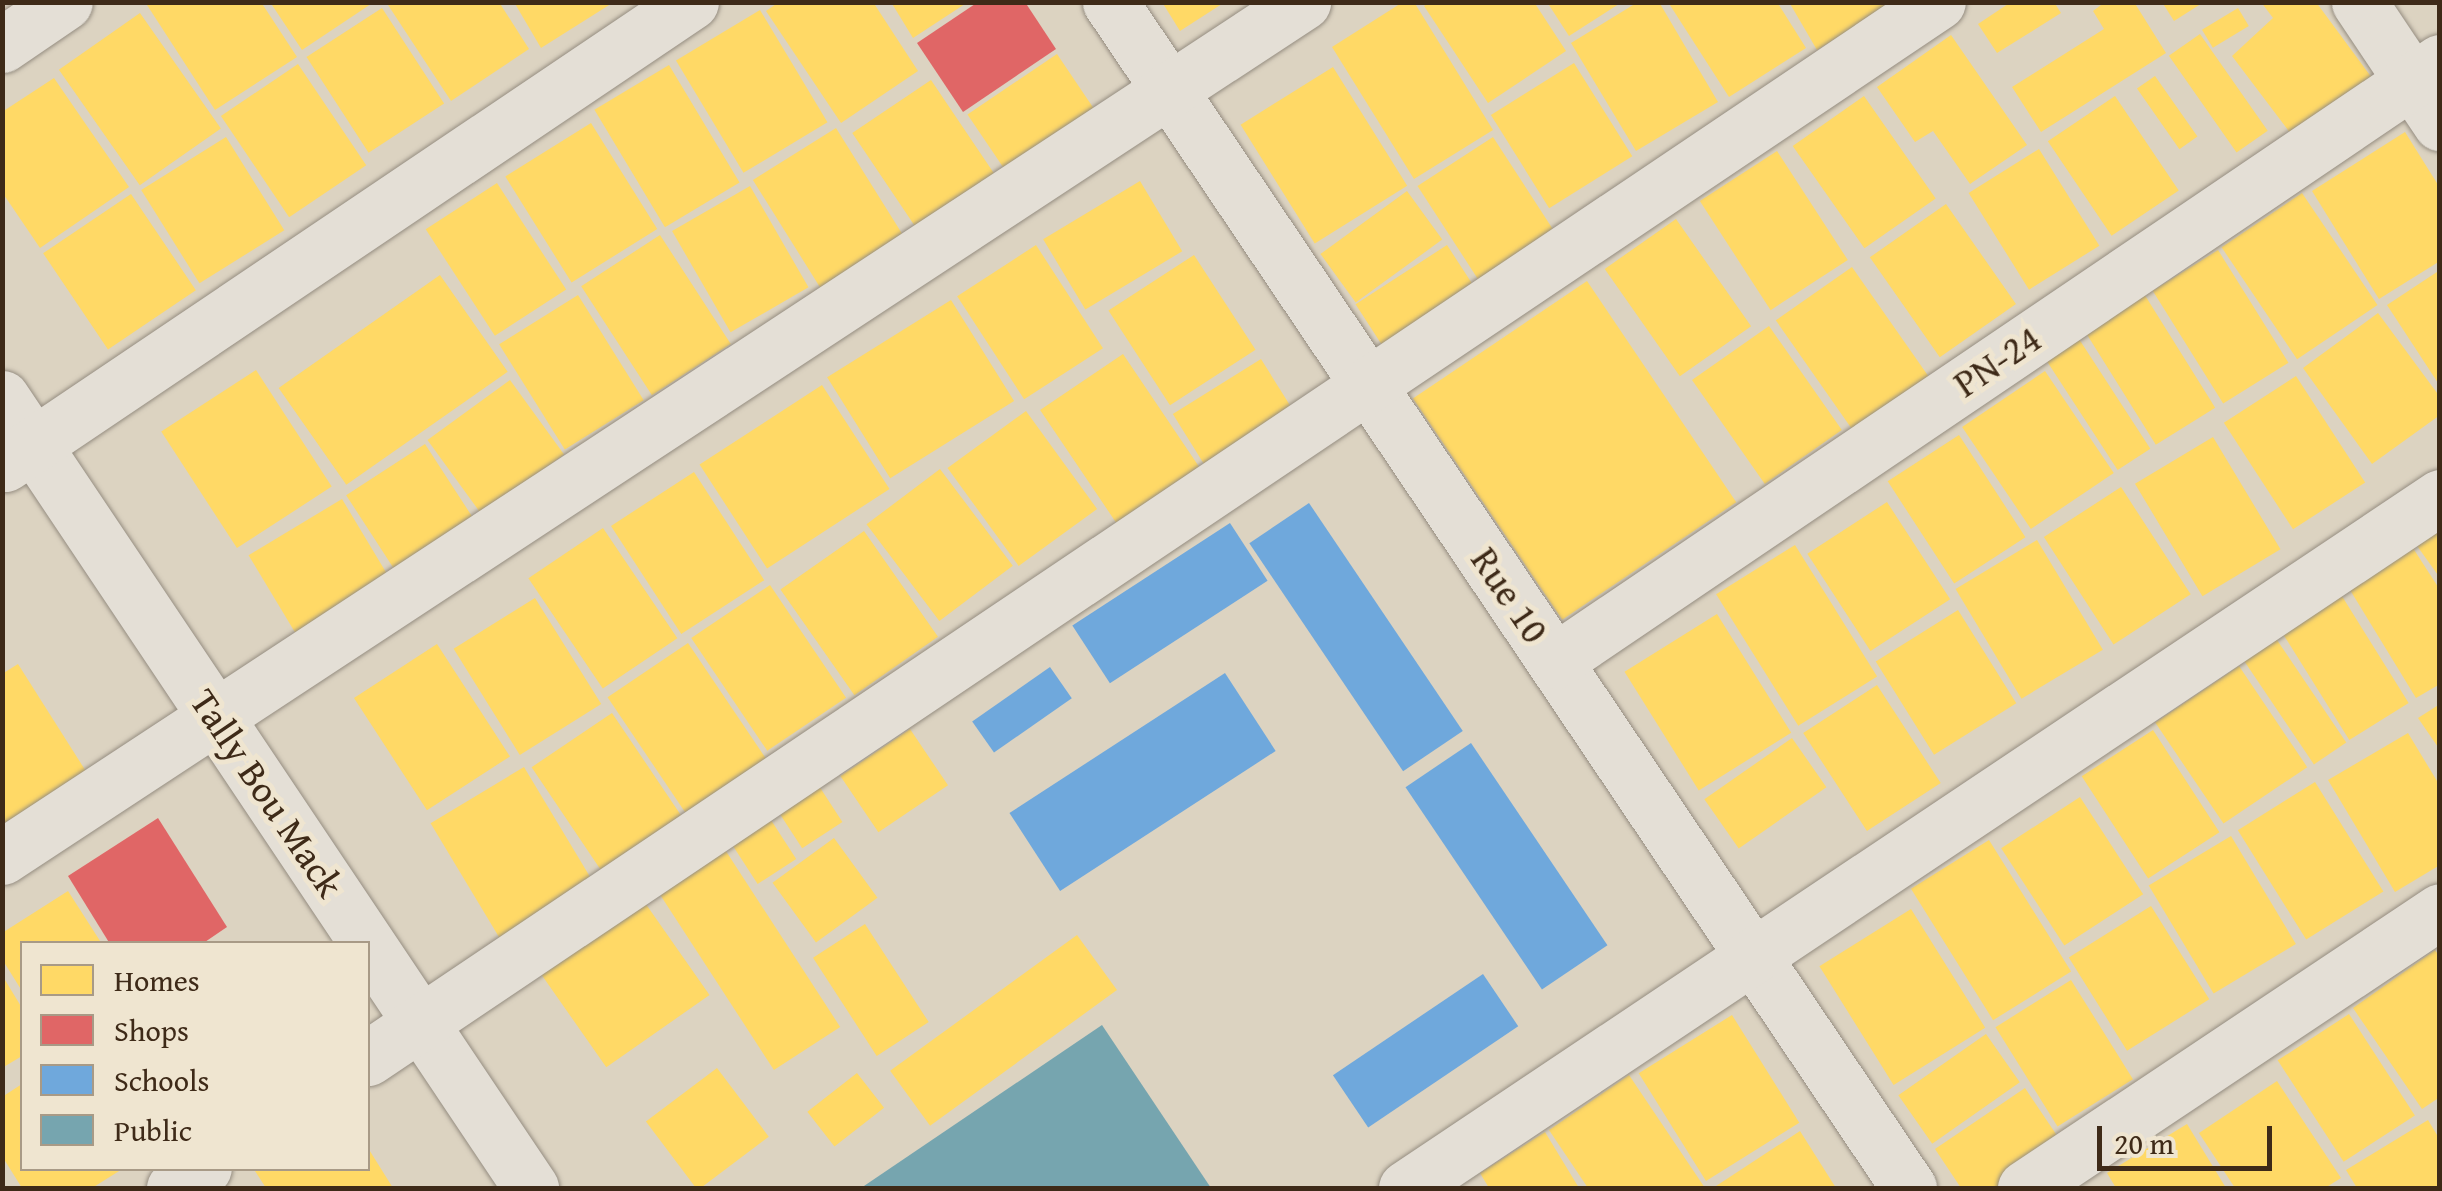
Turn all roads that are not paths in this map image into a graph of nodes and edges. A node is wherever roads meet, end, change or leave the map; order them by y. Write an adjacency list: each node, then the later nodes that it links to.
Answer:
1 (65, 2): 7 (street)
2 (691, 2): 12 (street)
3 (1110, 2): 9 (street, Rue 10)
4 (1303, 2): 9 (street)
5 (1938, 2): 10 (street)
6 (2359, 2): 8 (street)
7 (2, 45)
8 (2430, 89): 14 (street, PN-24)
9 (1170, 92): 10 (street, Rue 10); 15 (street)
10 (1369, 385): 14 (street, Rue 10); 21 (street)
11 (2, 398): 12 (street, Tally Bou Mack)
12 (18, 455): 15 (street, Tally Bou Mack)
13 (2440, 497): 20 (street)
14 (1554, 660): 20 (street, Rue 10)
15 (217, 716): 16 (street); 18 (street, Tally Bou Mack)
16 (2, 857)
17 (2440, 912): 28 (street)
18 (366, 941)
19 (370, 947): 21 (street, Tally Bou Mack)
20 (1753, 956): 26 (street); 27 (street, Rue 10)
21 (420, 1023): 22 (street); 25 (street, Tally Bou Mack)
22 (370, 1057)
23 (200, 1171): 24 (street)
24 (174, 1188)
25 (531, 1188)
26 (1406, 1188)
27 (1909, 1188)
28 (2025, 1188)

